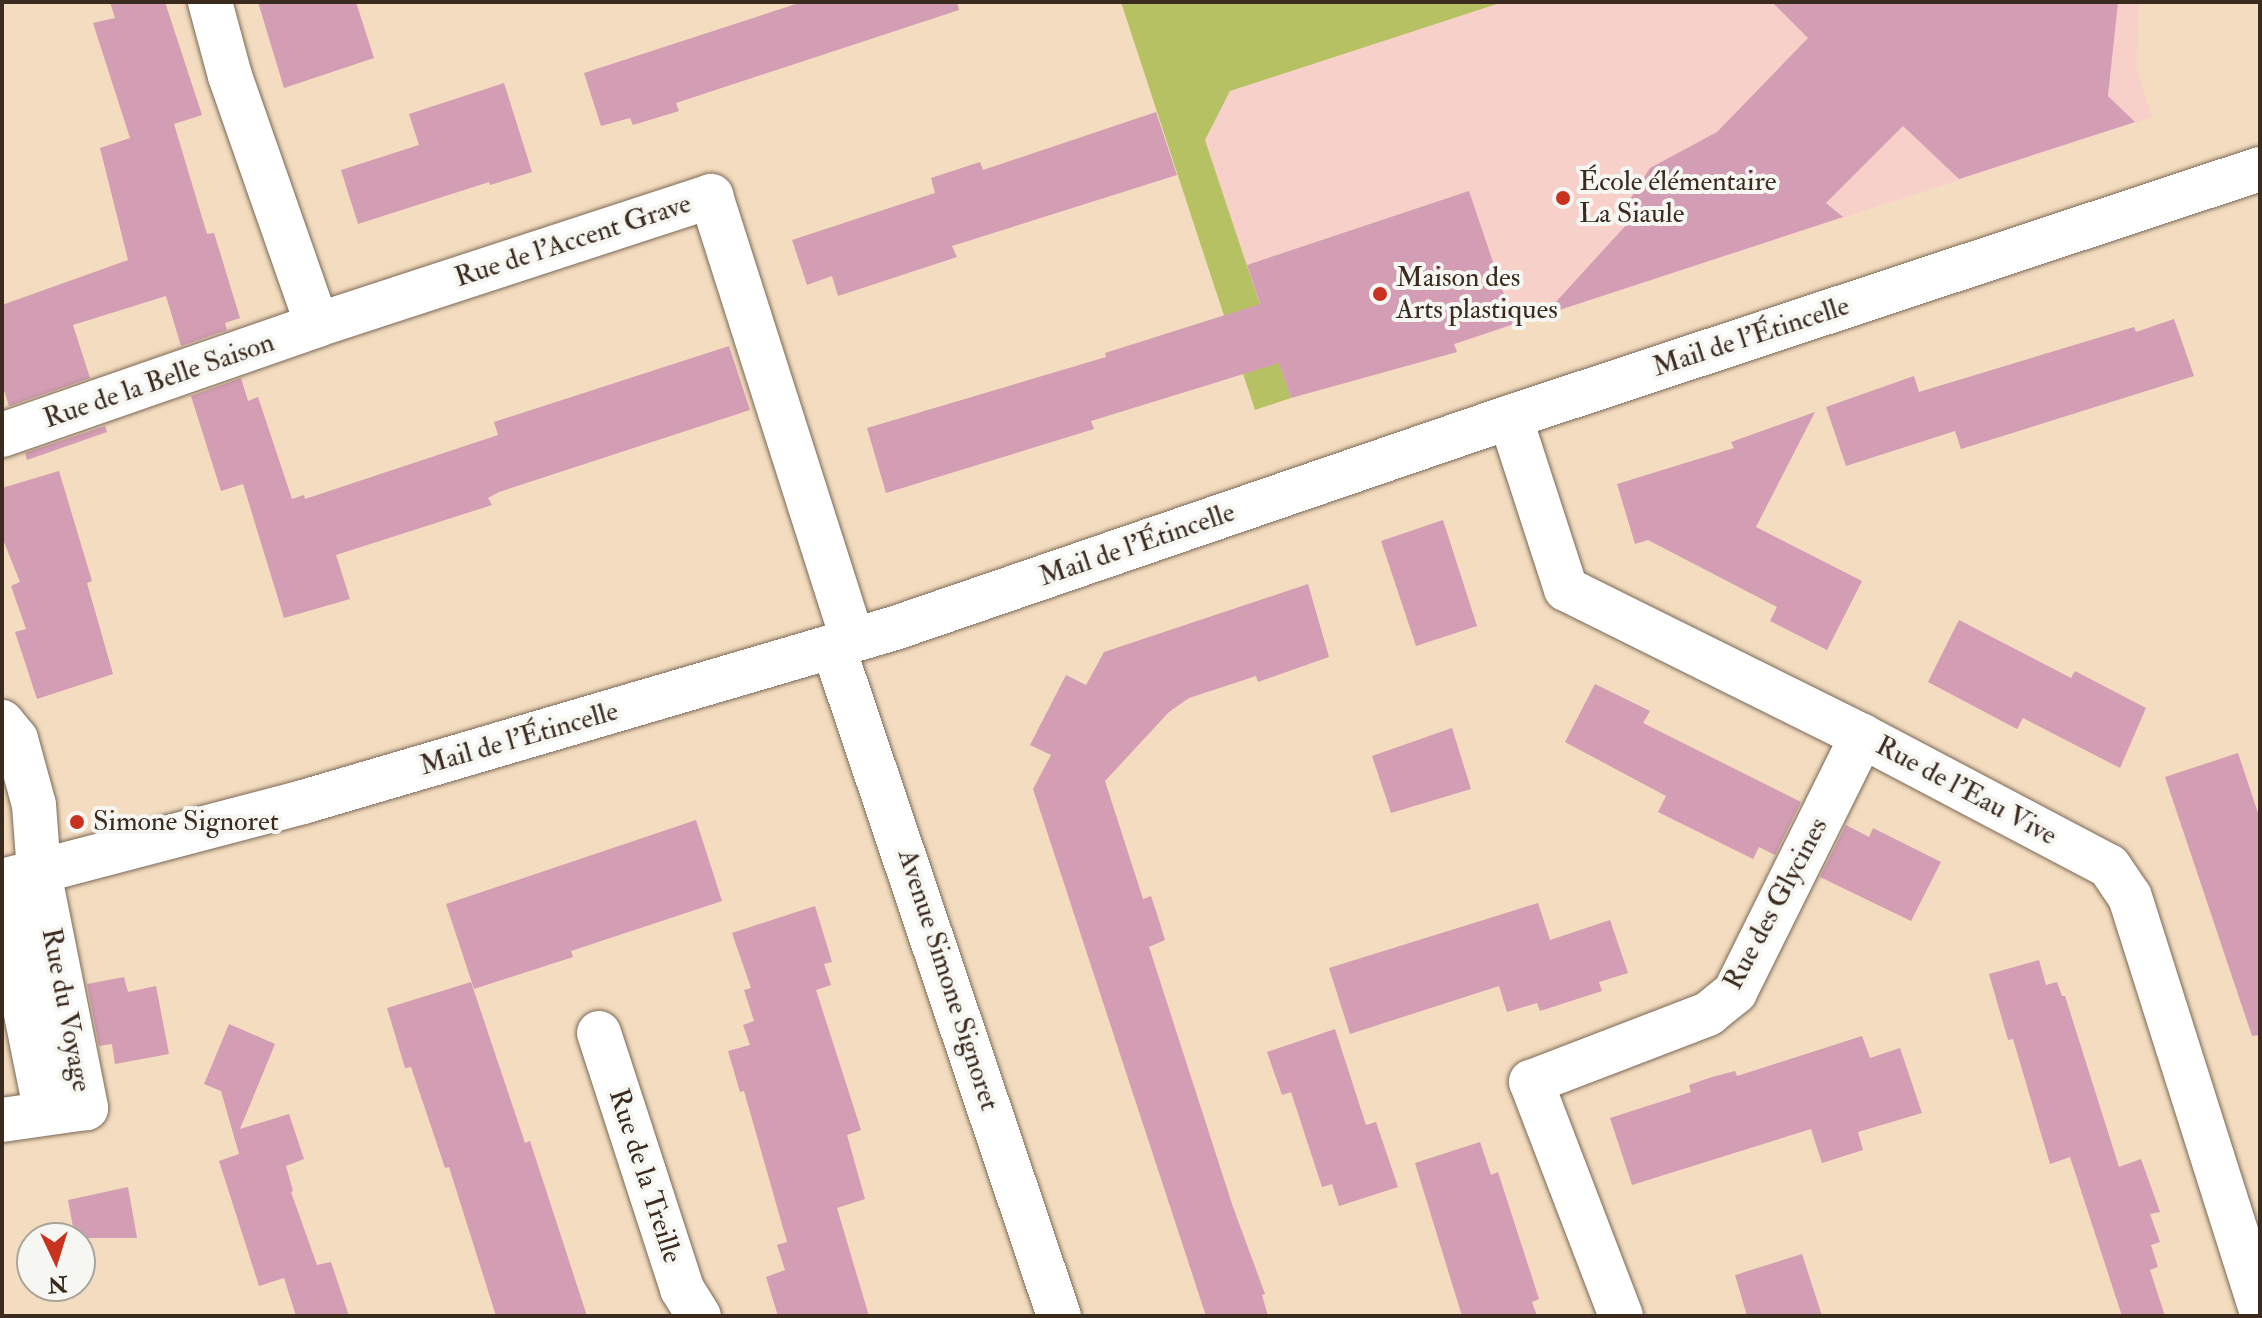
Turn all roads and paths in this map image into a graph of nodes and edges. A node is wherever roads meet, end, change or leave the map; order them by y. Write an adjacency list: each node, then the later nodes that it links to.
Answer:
1 (210, 2): 3 (street)
2 (2260, 169): 4 (street, Mail de l'Étincelle)
3 (317, 325): 5 (street, Rue de la Belle Saison); 6 (street, Rue de l'Accent Grave)
4 (1510, 417): 6 (street, Mail de l'Étincelle); 8 (street, Rue de l'Eau Vive)
5 (2, 435)
6 (843, 643): 9 (street, Mail de l'Étincelle); 16 (street, Avenue Simone Signoret)
7 (2, 722): 9 (street)
8 (1862, 736): 14 (street, Rue de l'Eau Vive); 17 (street, Rue des Glycines)
9 (20, 877): 12 (street, Rue du Voyage)
10 (2, 895): 12 (street, Rue du Voyage)
11 (599, 1033): 15 (street, Rue de la Treille)
12 (66, 1111): 13 (street, Rue du Voyage)
13 (2, 1120)
14 (2260, 1308)
15 (699, 1316)
16 (1059, 1316)
17 (1621, 1316)

